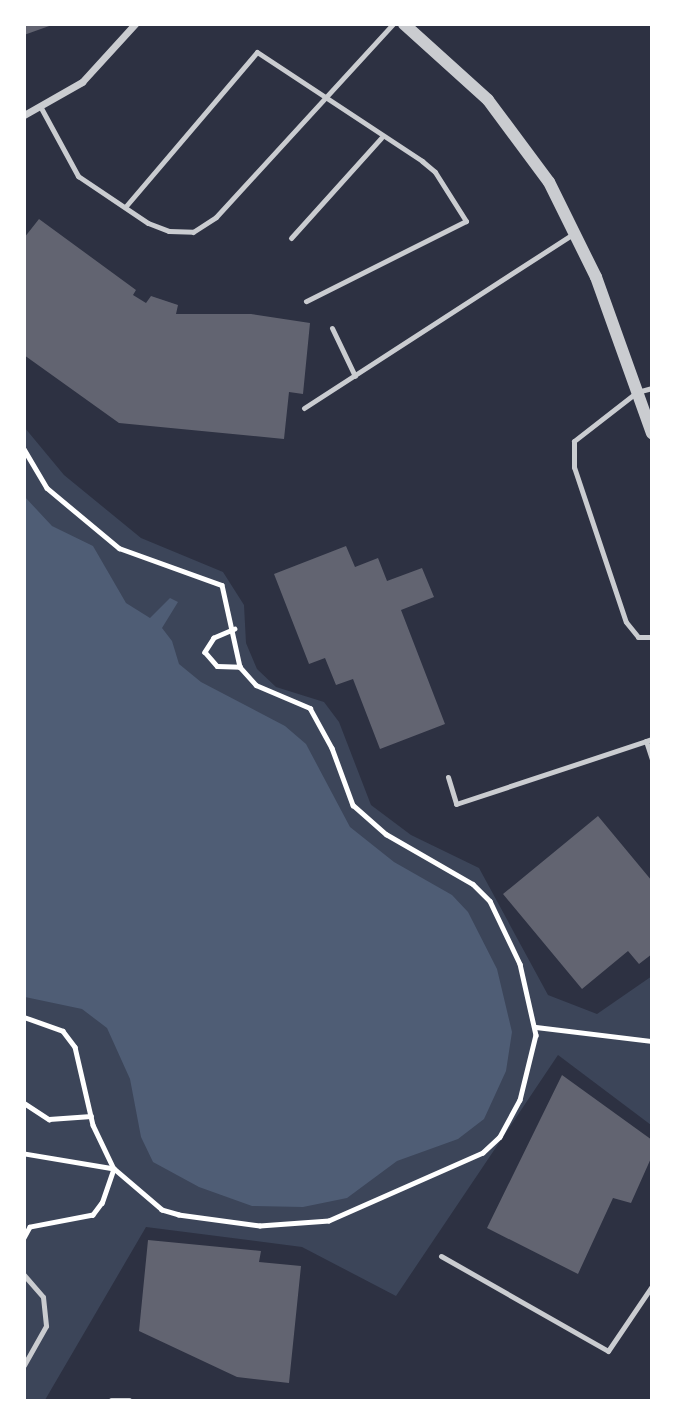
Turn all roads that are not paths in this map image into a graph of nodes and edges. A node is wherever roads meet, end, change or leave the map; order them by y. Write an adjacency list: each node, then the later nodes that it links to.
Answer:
1 (135, 24): 5 (street)
2 (393, 24): 4 (lane)
3 (404, 24): 9 (street)
4 (326, 98): 7 (lane); 8 (lane); 8 (lane)
5 (40, 106): 6 (street); 8 (lane)
6 (24, 115)
7 (381, 138): 10 (lane); 11 (lane)
8 (126, 206)
9 (574, 233): 13 (lane); 15 (street)
10 (291, 238)
11 (306, 301)
12 (332, 328): 13 (lane)
13 (355, 376): 16 (lane)
14 (652, 388): 15 (lane)
15 (637, 392): 17 (street); 18 (lane)
16 (304, 408)
17 (652, 433)
18 (652, 637)
19 (649, 740): 20 (lane); 21 (lane)
20 (652, 759)
21 (448, 777)
22 (441, 1256): 24 (lane)
23 (24, 1276): 25 (lane)
24 (652, 1286)
25 (24, 1365)
26 (111, 1401): 27 (lane)
27 (129, 1401)

